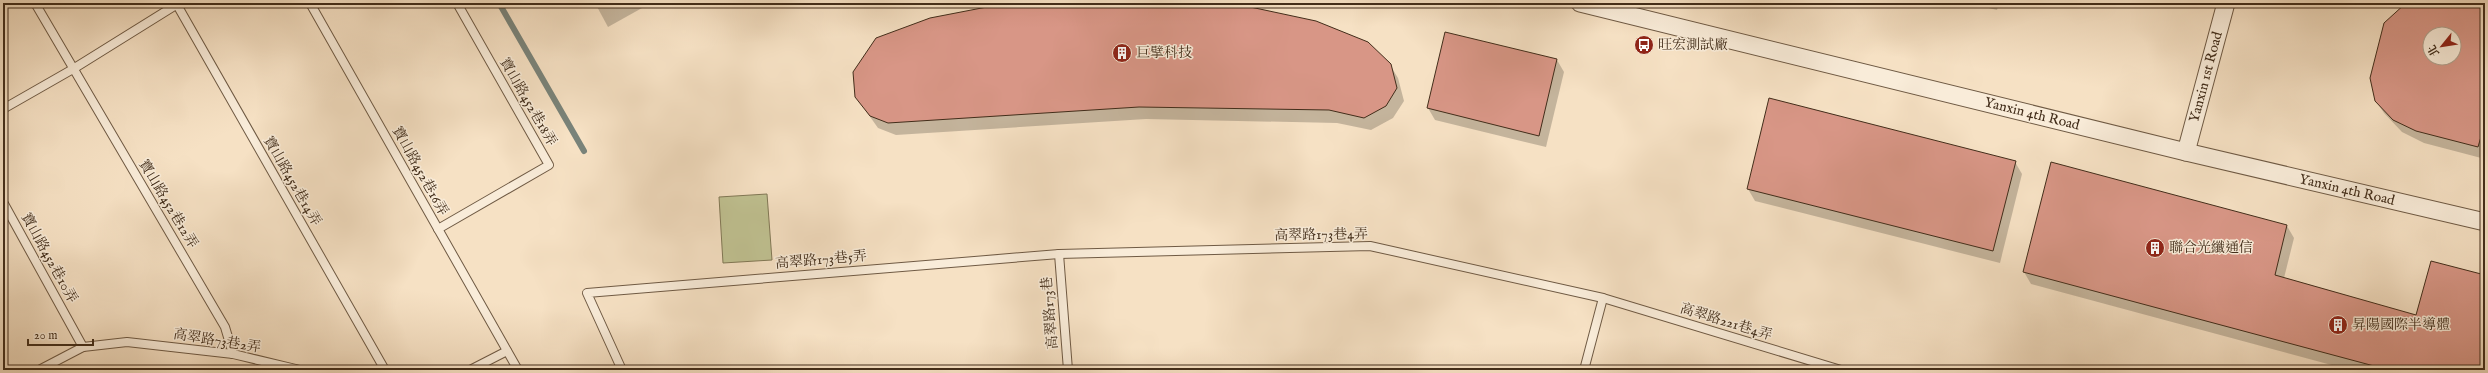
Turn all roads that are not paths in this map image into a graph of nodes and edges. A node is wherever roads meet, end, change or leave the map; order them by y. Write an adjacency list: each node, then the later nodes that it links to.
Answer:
1 (35, 3): 7 (lane, 寶山路452巷12弄)
2 (177, 3): 7 (lane); 20 (lane, 寶山路452巷14弄)
3 (310, 3): 12 (lane, 寶山路452巷16弄)
4 (457, 3): 12 (lane, 寶山路452巷18弄)
5 (1580, 3): 9 (street, Yanxin 4th Road)
6 (2226, 3): 9 (street, Yanxin 1st Road)
7 (73, 69): 8 (lane); 17 (lane, 寶山路452巷12弄)
8 (3, 110)
9 (2186, 152): 11 (street, Yanxin 4th Road)
10 (3, 202): 15 (lane, 寶山路452巷10弄)
11 (2485, 222)
12 (438, 229): 16 (lane, 寶山路452巷16弄)
13 (1058, 254): 14 (lane, 高翠路173巷4弄); 23 (lane, 高翠路173巷5弄); 25 (lane, 高翠路173巷)
14 (1603, 298): 27 (lane); 28 (lane, 高翠路221巷4弄)
15 (83, 347): 17 (lane, 高翠路73巷2弄); 18 (lane, 高翠路73巷2弄)
16 (507, 351): 21 (lane); 22 (lane, 寶山路452巷16弄)
17 (233, 354): 19 (lane, 高翠路73巷2弄)
18 (39, 370)
19 (300, 370)
20 (385, 370)
21 (470, 370)
22 (518, 370)
23 (622, 370)
24 (1055, 370): 25 (lane)
25 (1068, 370): 26 (lane)
26 (1190, 370)
27 (1584, 370)
28 (1841, 370)

